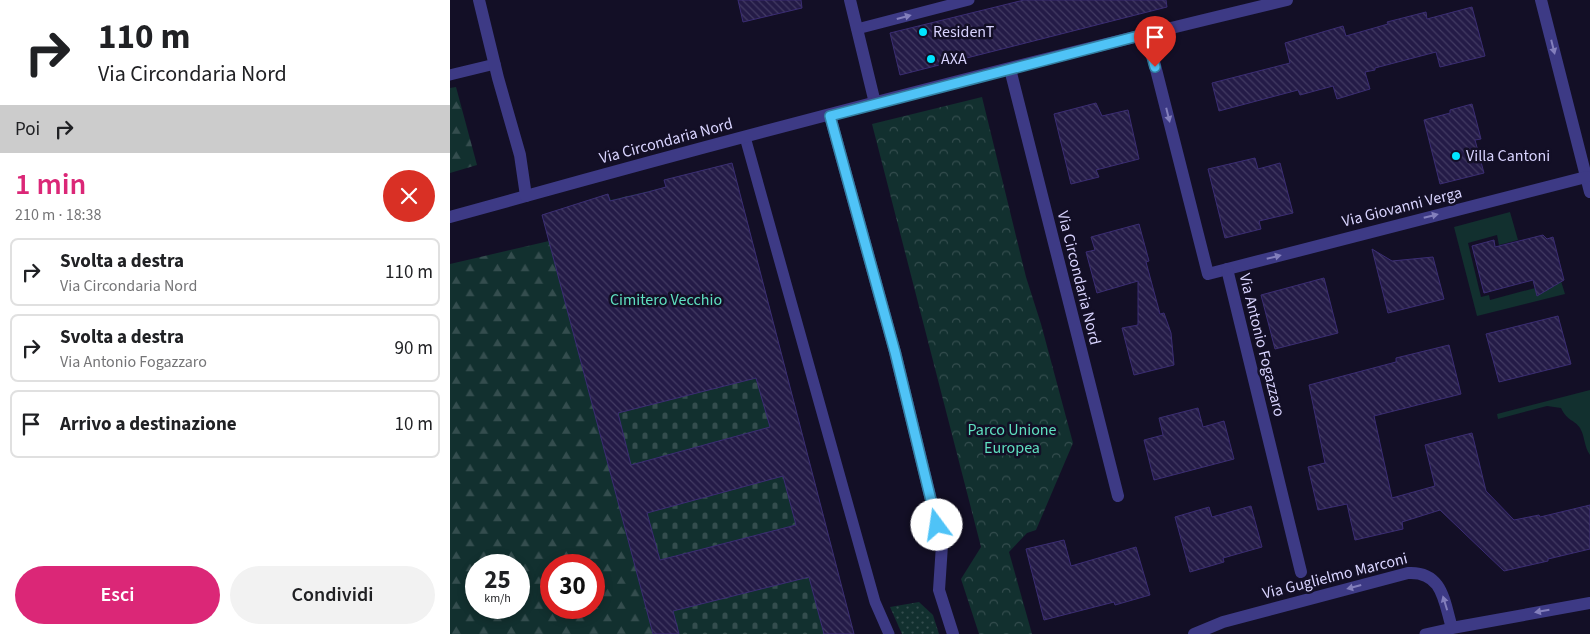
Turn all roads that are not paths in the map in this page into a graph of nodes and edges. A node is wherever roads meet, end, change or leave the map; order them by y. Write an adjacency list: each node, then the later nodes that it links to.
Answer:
1 (479, 0): 8 (street)
2 (850, 0): 6 (street)
3 (969, 0): 6 (lane, one-way to 3)
4 (1287, 0): 7 (street, Via Circondaria Nord)
5 (1541, 0): 14 (street, one-way to 14)
6 (857, 29): 11 (street)
7 (1146, 34): 9 (street, Via Circondaria Nord); 18 (street, Via Antonio Fogazzaro, one-way to 18)
8 (495, 64): 10 (lane); 16 (street)
9 (1010, 69): 11 (street, Via Circondaria Nord); 19 (street, Via Circondaria Nord)
10 (450, 75)
11 (875, 103): 12 (street, Via Circondaria Nord)
12 (830, 116): 13 (street, Via Circondaria Nord); 24 (street)
13 (745, 137): 16 (street, Via Circondaria Nord); 23 (lane)
14 (1586, 177): 15 (street); 18 (street, Via Giovanni Verga, one-way to 14)
15 (1590, 192)
16 (526, 196): 17 (street, Via Circondaria Nord)
17 (450, 218)
18 (1226, 269): 20 (street, Via Antonio Fogazzaro)
19 (1118, 496)
20 (1301, 572)
21 (1590, 603): 22 (street, one-way to 22)
22 (1452, 628): 25 (street, Via Guglielmo Marconi, one-way to 25); 26 (lane)
23 (889, 634)
24 (953, 634)
25 (1194, 634)
26 (1426, 634)

